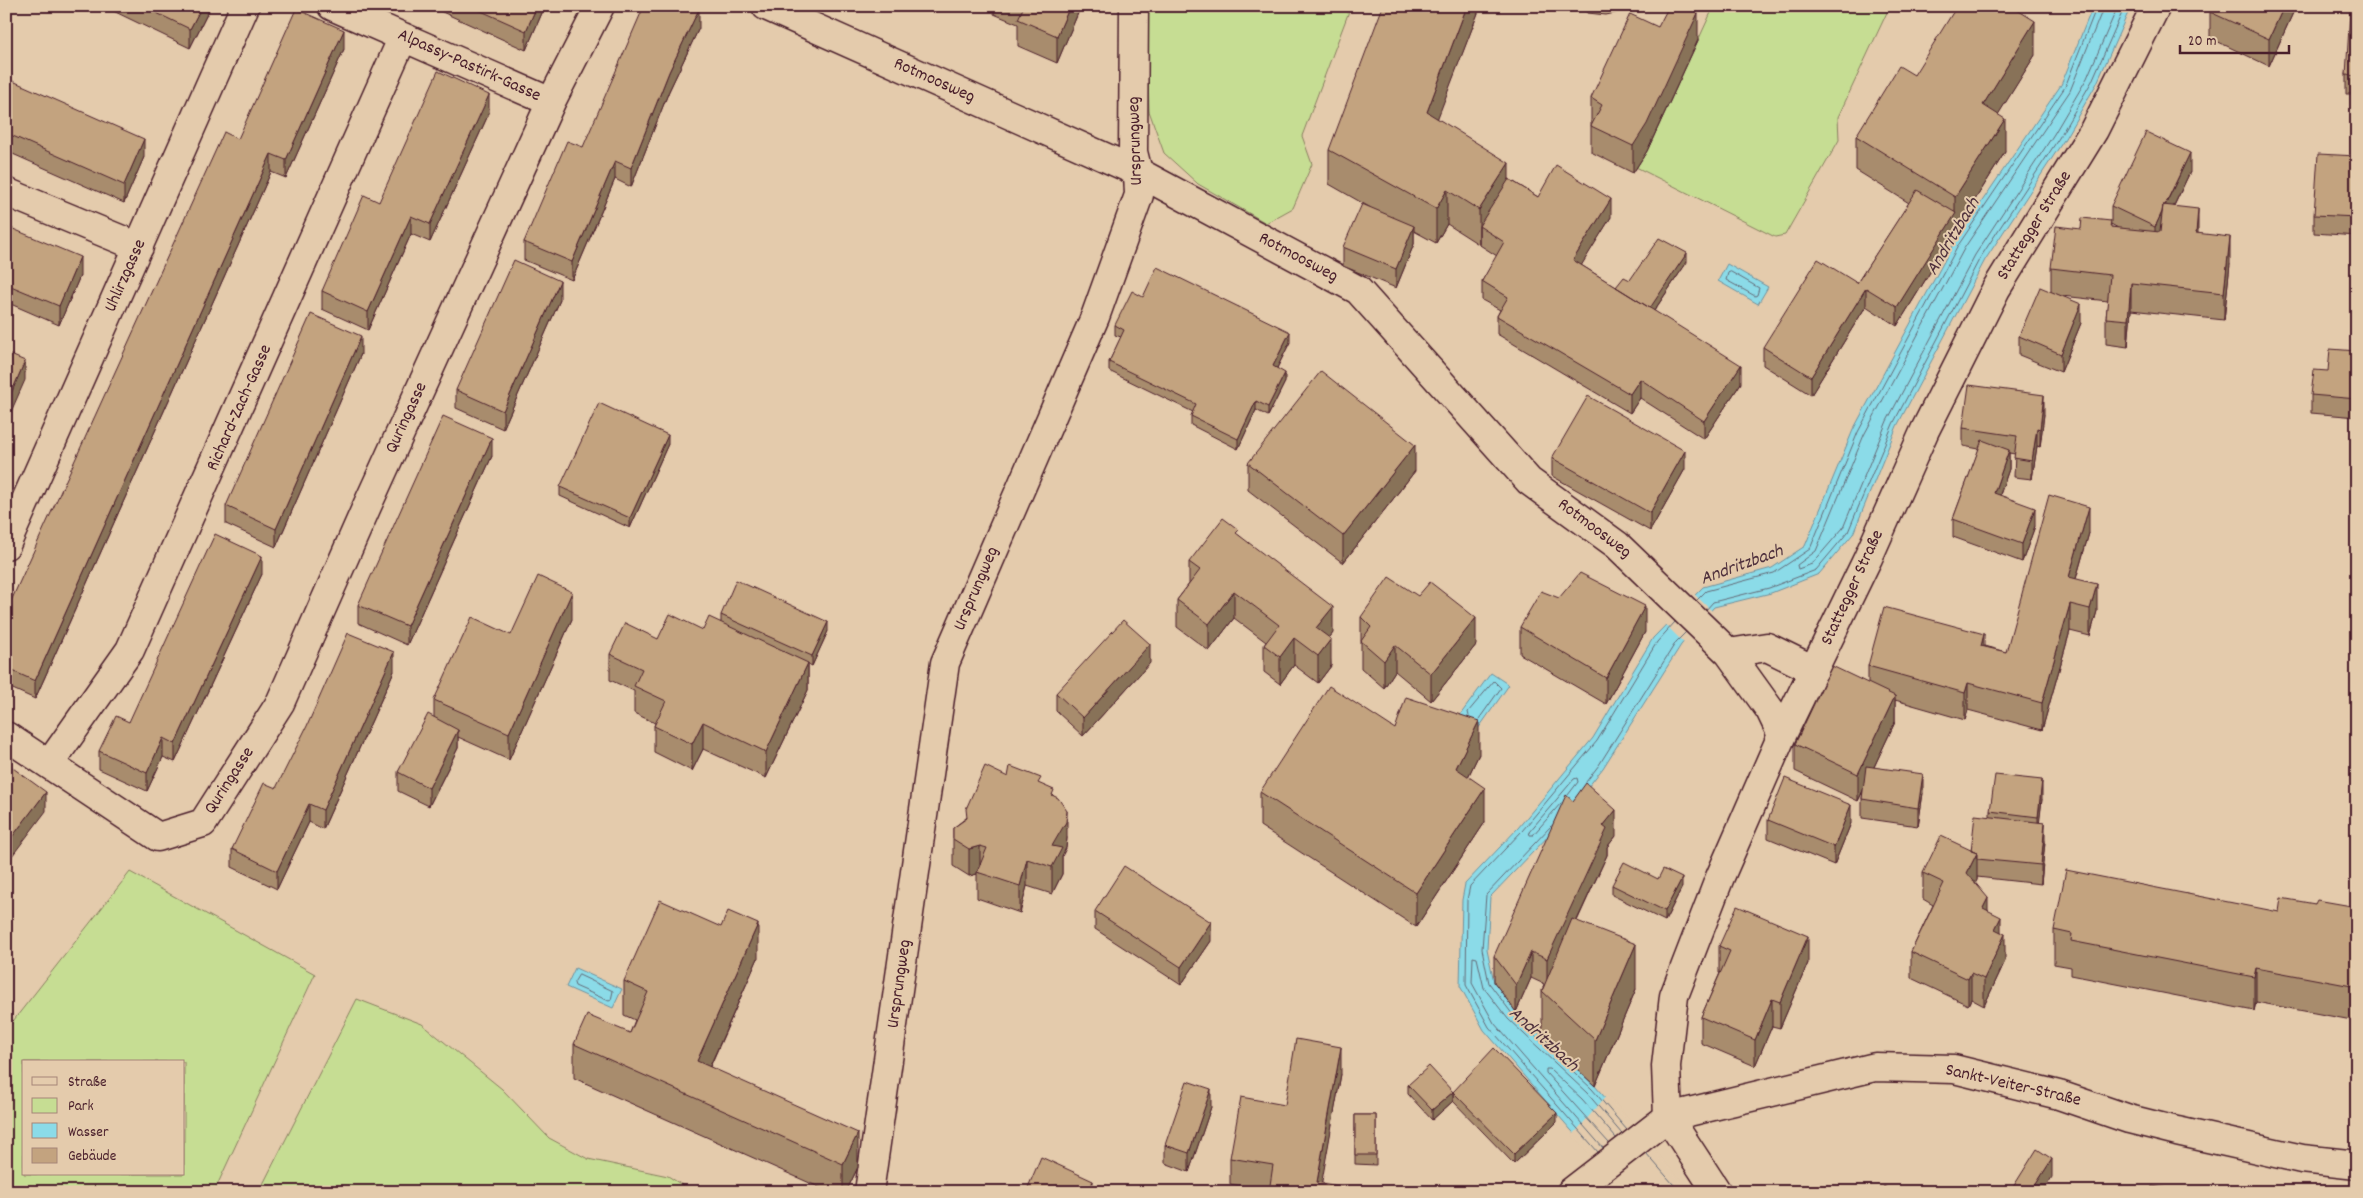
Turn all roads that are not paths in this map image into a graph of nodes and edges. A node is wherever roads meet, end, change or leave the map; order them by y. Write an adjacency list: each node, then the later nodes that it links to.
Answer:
1 (245, 6): 11 (street, Uhlirzgasse)
2 (332, 6): 7 (street, Alpassy-Pastirk-Gasse)
3 (600, 6): 8 (street, Quringasse)
4 (766, 6): 9 (street, Rotmoosweg)
5 (1134, 6): 9 (street, Ursprungweg)
6 (2156, 6): 14 (street, Stattegger Straße)
7 (403, 38): 8 (street, Alpassy-Pastirk-Gasse); 17 (street, Richard-Zach-Gasse)
8 (551, 102): 17 (street, Quringasse)
9 (1138, 172): 13 (street, Rotmoosweg); 20 (street, Ursprungweg)
10 (6, 192): 11 (street)
11 (139, 247): 12 (street, Uhlirzgasse)
12 (6, 545)
13 (1730, 653): 14 (street); 15 (street, Rotmoosweg)
14 (1814, 670): 15 (street, Stattegger Straße)
15 (1782, 735): 18 (street, Stattegger Straße)
16 (6, 736): 17 (street)
17 (50, 763)
18 (1668, 1117): 19 (street, Sankt-Veiter-Straße); 21 (street); 22 (street)
19 (2357, 1165)
20 (869, 1192)
21 (1571, 1192)
22 (1717, 1192)

